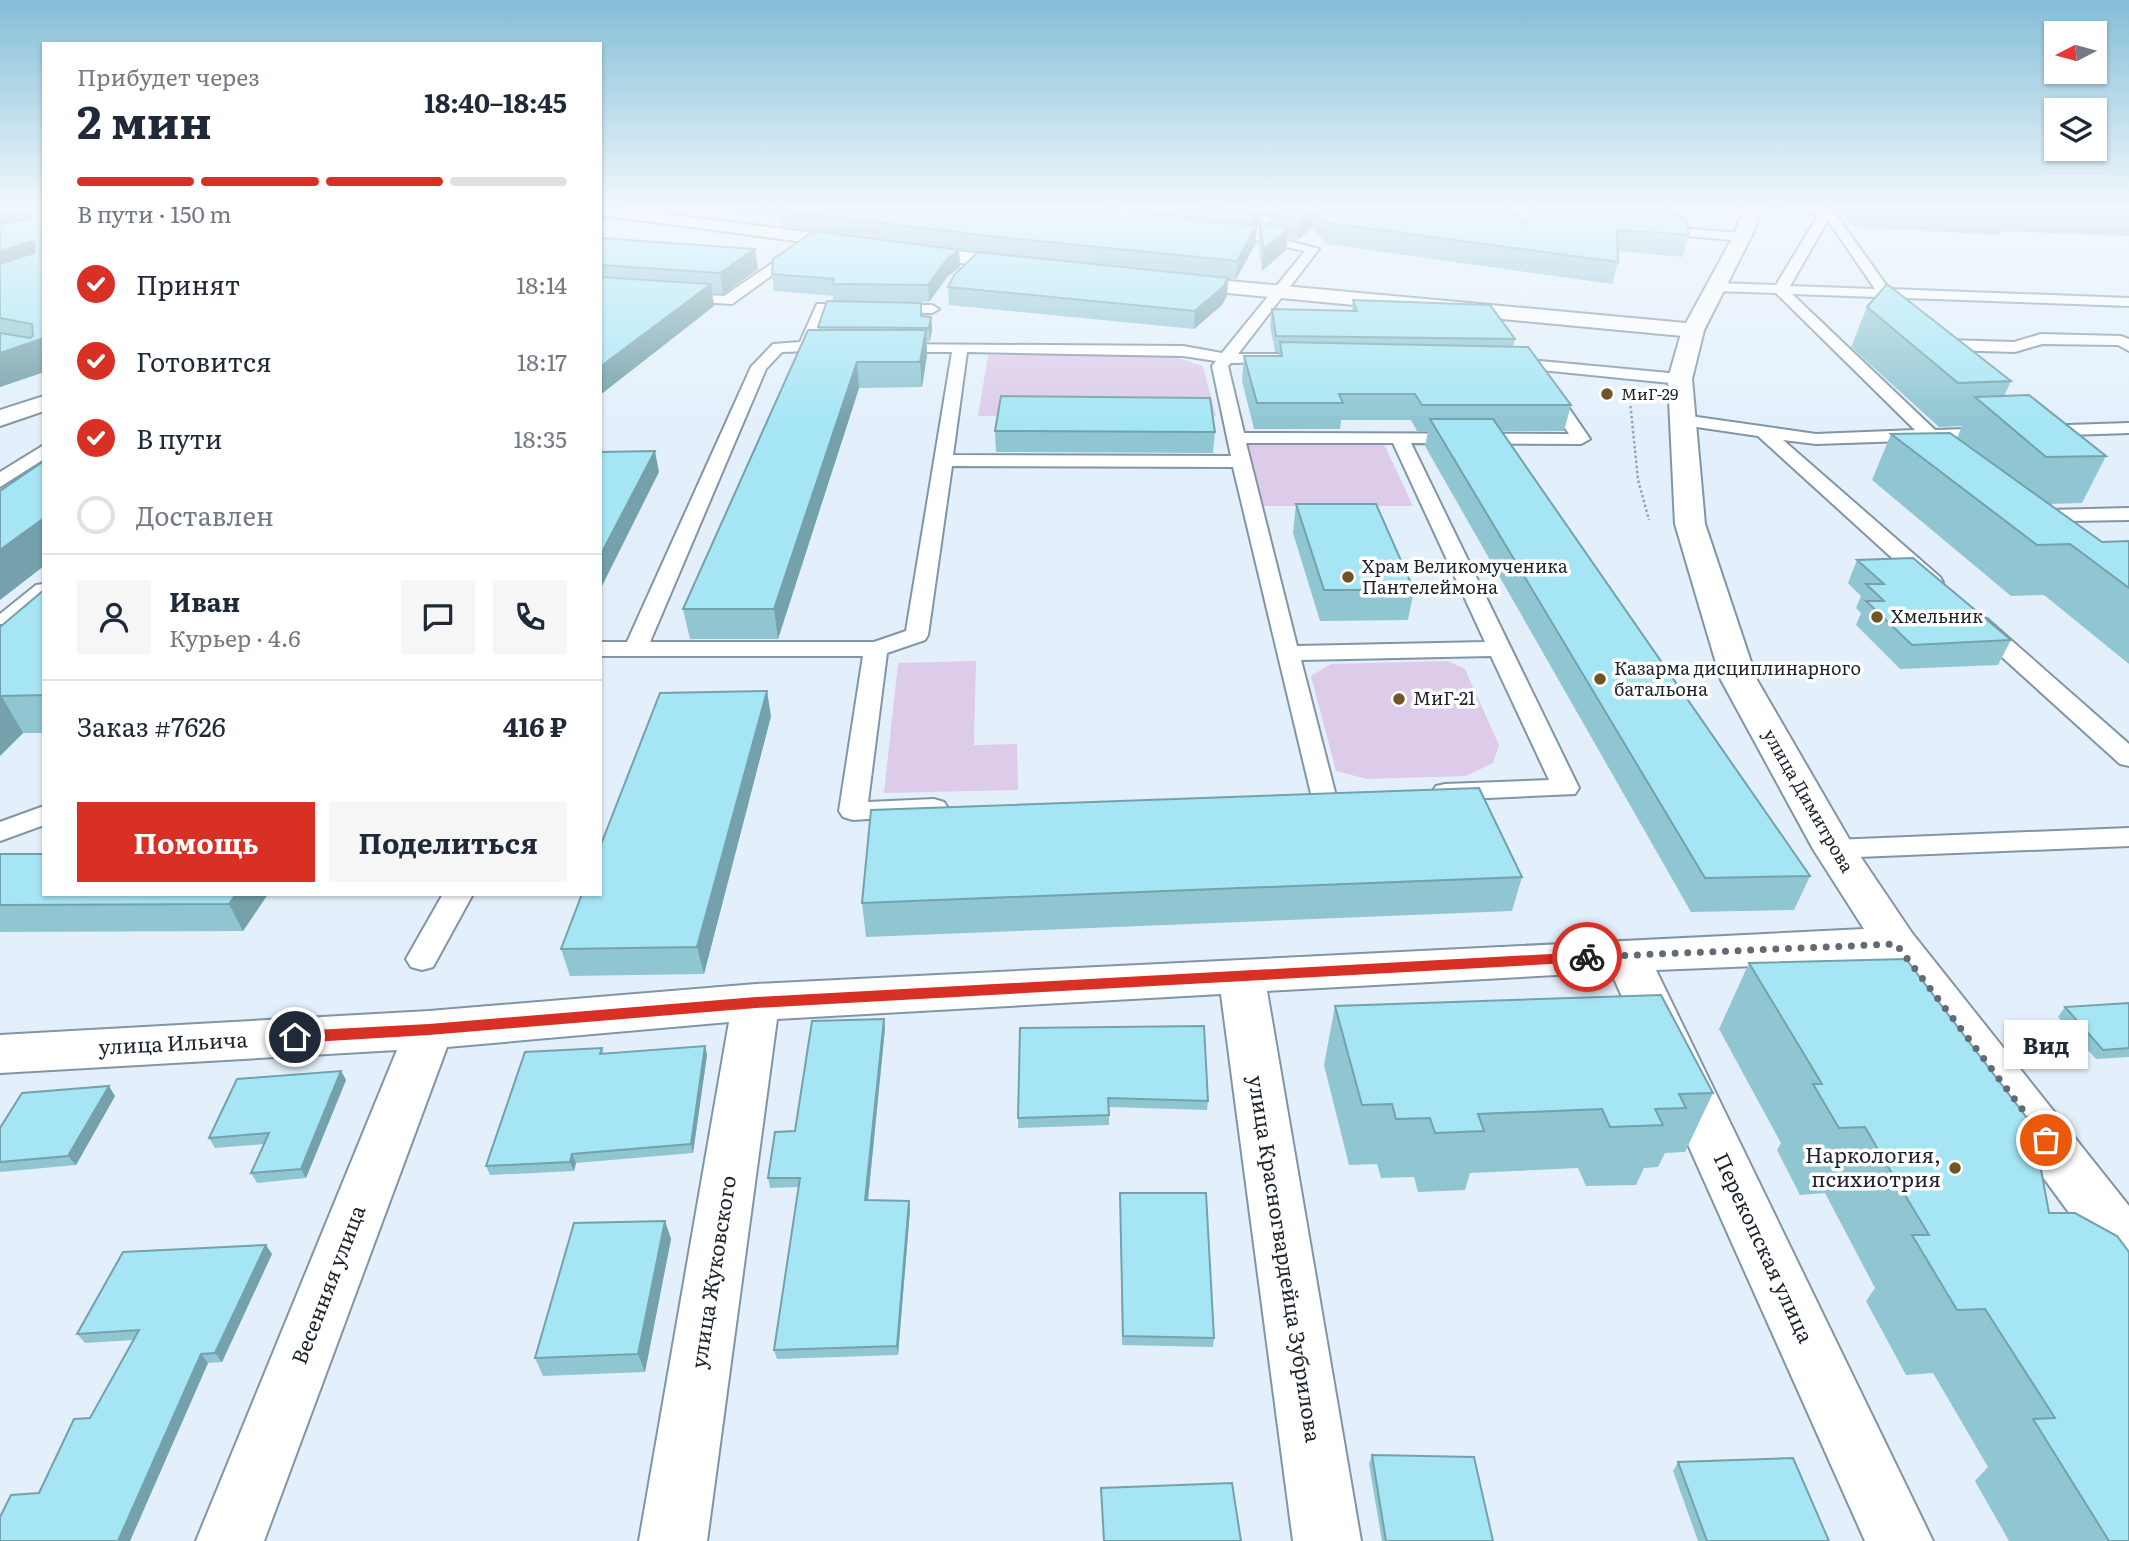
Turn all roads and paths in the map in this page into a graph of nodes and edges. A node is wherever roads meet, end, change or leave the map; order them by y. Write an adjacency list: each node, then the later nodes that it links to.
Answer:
1 (758, 278): 11 (lane)
2 (1291, 278): 9 (lane)
3 (1719, 278): 7 (street, улица Димитрова)
4 (1787, 278): 8 (lane)
5 (1874, 278): 10 (lane)
6 (1161, 280): 9 (street)
7 (1714, 287): 8 (lane); 14 (street, улица Димитрова)
8 (1780, 289): 10 (lane); 29 (lane)
9 (1280, 293): 14 (street); 19 (lane)
10 (1885, 293): 12 (lane)
11 (664, 296)
12 (2129, 303)
13 (930, 322): 17 (lane); 17 (lane); 18 (lane)
14 (1693, 330): 23 (street, улица Димитрова)
15 (1948, 345): 16 (lane)
16 (2129, 346)
17 (806, 347): 44 (lane)
18 (960, 347): 19 (lane); 33 (lane)
19 (1226, 358): 20 (lane); 30 (lane)
20 (1307, 360)
21 (1481, 363): 22 (lane)
22 (1532, 365): 23 (lane); 31 (lane)
23 (1681, 379): 26 (street, улица Димитрова)
24 (42, 403): 25 (street)
25 (0, 418)
26 (1683, 420): 28 (lane); 55 (street, улица Димитрова)
27 (2129, 428): 29 (lane)
28 (1764, 432): 29 (lane); 46 (lane)
29 (1930, 435)
30 (1236, 438): 31 (lane); 34 (lane)
31 (1399, 438): 43 (lane)
32 (42, 451): 35 (lane)
33 (946, 460): 34 (lane); 42 (lane)
34 (1242, 461): 45 (lane)
35 (0, 481)
36 (2129, 514): 37 (lane)
37 (2078, 538)
38 (42, 592): 39 (lane)
39 (42, 619): 40 (lane)
40 (10, 644)
41 (602, 649): 44 (lane)
42 (876, 649): 44 (lane); 51 (lane)
43 (1498, 649): 45 (lane); 47 (lane)
44 (635, 650)
45 (1287, 653): 50 (lane)
46 (2129, 758)
47 (1417, 793)
48 (1350, 795): 50 (lane)
49 (1295, 796): 50 (lane)
50 (1323, 796)
51 (958, 807)
52 (42, 816): 53 (lane)
53 (0, 832)
54 (2129, 837): 55 (lane)
55 (1834, 849): 57 (street, улица Димитрова)
56 (457, 896): 59 (lane)
57 (1896, 944): 58 (street, улица Ильича); 64 (street, улица Димитрова)
58 (1626, 955): 60 (street, улица Ильича); 68 (street, Перекопская улица)
59 (422, 959)
60 (1241, 978): 61 (street, улица Ильича); 67 (street, улица Красногвардейца Зубрилова)
61 (756, 1002): 62 (street, улица Ильича); 66 (street, улица Жуковского)
62 (429, 1030): 63 (street, улица Ильича); 65 (street, Весенняя улица)
63 (0, 1054)
64 (2129, 1249)
65 (230, 1541)
66 (673, 1541)
67 (1327, 1541)
68 (1899, 1541)

